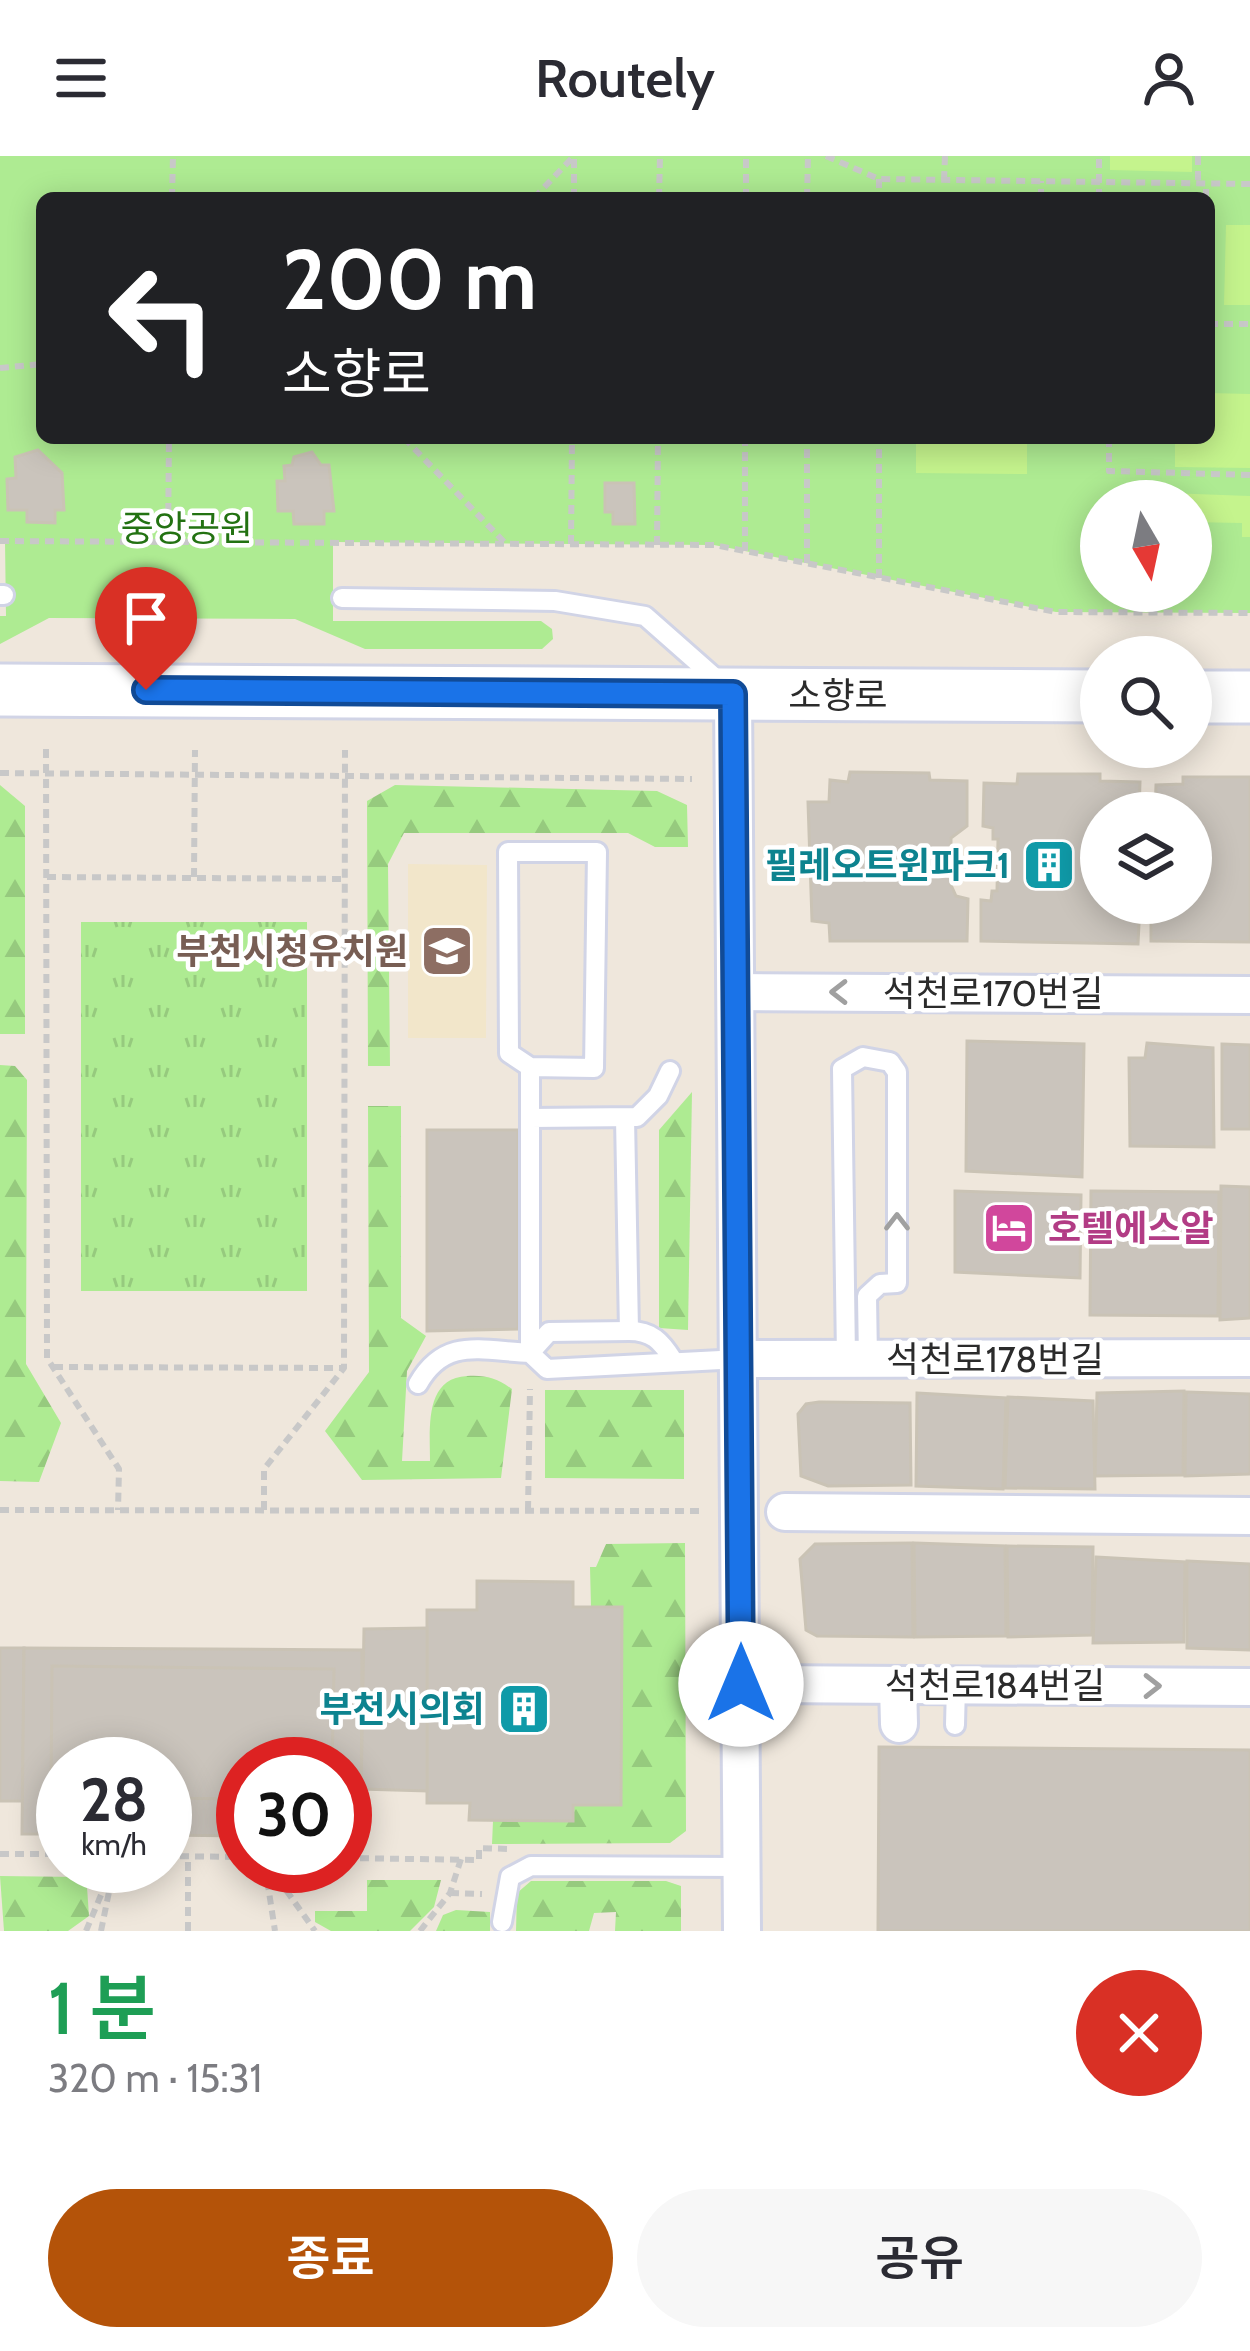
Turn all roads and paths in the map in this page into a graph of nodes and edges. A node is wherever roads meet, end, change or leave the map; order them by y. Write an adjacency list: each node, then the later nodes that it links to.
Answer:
1 (173, 156): 16 (path)
2 (574, 156): 17 (path); 18 (path)
3 (659, 156): 19 (path)
4 (746, 156): 20 (path)
5 (808, 156): 21 (path)
6 (826, 156): 10 (path)
7 (945, 156): 11 (path)
8 (1099, 156): 13 (path)
9 (1198, 156): 14 (path)
10 (879, 179): 11 (path); 22 (path)
11 (944, 180): 12 (path)
12 (1041, 181): 13 (path); 23 (path)
13 (1099, 182): 14 (path); 24 (path)
14 (1202, 183): 15 (path); 25 (path)
15 (1250, 184)
16 (172, 192)
17 (540, 192)
18 (574, 192)
19 (659, 192)
20 (746, 192)
21 (808, 192)
22 (879, 192)
23 (1041, 192)
24 (1099, 192)
25 (1204, 192)
26 (1215, 324): 27 (path)
27 (1250, 325)
28 (36, 365): 29 (path)
29 (0, 368)
30 (169, 444): 40 (path)
31 (410, 444): 41 (path)
32 (572, 444): 42 (path)
33 (658, 444): 43 (path)
34 (746, 444): 44 (path)
35 (807, 444): 45 (path)
36 (879, 444): 46 (path)
37 (1109, 444): 38 (path)
38 (1250, 475)
39 (0, 541): 40 (path)
40 (167, 542): 41 (path)
41 (506, 544): 42 (path)
42 (572, 544): 43 (path)
43 (657, 544): 44 (path)
44 (746, 551): 45 (path)
45 (807, 563): 46 (path)
46 (879, 578): 48 (path)
47 (342, 598): 50 (lane)
48 (1250, 613)
49 (0, 690): 50 (street, 소향로)
50 (733, 694): 51 (street, 소향로); 65 (street)
51 (1080, 696)
52 (1212, 697): 53 (street)
53 (1250, 697)
54 (46, 749): 58 (path)
55 (195, 750): 59 (path)
56 (345, 751): 60 (path)
57 (0, 773): 58 (path)
58 (46, 773): 59 (path); 62 (path)
59 (195, 775): 60 (path); 63 (path)
60 (345, 777): 61 (path); 64 (path)
61 (692, 779)
62 (47, 877): 63 (path); 77 (path)
63 (194, 878): 64 (path)
64 (345, 878): 78 (path)
65 (736, 992): 66 (street, 석천로170번길, one-way to 65); 74 (street)
66 (1250, 995)
67 (530, 1067): 67 (lane); 69 (lane)
68 (670, 1071): 70 (lane)
69 (530, 1118): 70 (lane); 72 (lane)
70 (625, 1118): 71 (lane)
71 (629, 1331): 72 (lane); 76 (lane)
72 (530, 1353): 76 (lane); 79 (lane)
73 (1250, 1358): 75 (street, 석천로178번길)
74 (740, 1359): 75 (street, 석천로178번길); 76 (lane); 88 (street)
75 (857, 1359): 75 (lane, one-way to 75)
76 (673, 1360)
77 (53, 1367): 78 (path); 82 (path)
78 (344, 1368): 83 (path)
79 (418, 1384)
80 (529, 1390): 84 (path)
81 (0, 1510): 82 (path)
82 (118, 1510): 83 (path)
83 (264, 1510): 84 (path)
84 (529, 1510): 85 (path)
85 (699, 1511)
86 (785, 1511): 87 (street)
87 (1250, 1516)
88 (741, 1684): 89 (street, 석천로184번길); 97 (street)
89 (898, 1685): 90 (street, 석천로184번길); 92 (street)
90 (956, 1685): 91 (street, 석천로184번길, one-way to 91); 93 (lane)
91 (1250, 1687)
92 (899, 1724)
93 (955, 1725)
94 (0, 1854): 95 (path)
95 (36, 1854)
96 (461, 1859): 103 (path)
97 (741, 1867): 104 (lane); 112 (street)
98 (102, 1893): 106 (path)
99 (109, 1893): 107 (path)
100 (188, 1893): 108 (path)
101 (270, 1893): 109 (path)
102 (287, 1893): 110 (path)
103 (450, 1893): 104 (path); 111 (path)
104 (505, 1894): 105 (lane)
105 (502, 1922)
106 (86, 1931)
107 (101, 1931)
108 (188, 1931)
109 (275, 1931)
110 (315, 1931)
111 (420, 1931)
112 (742, 1931)

